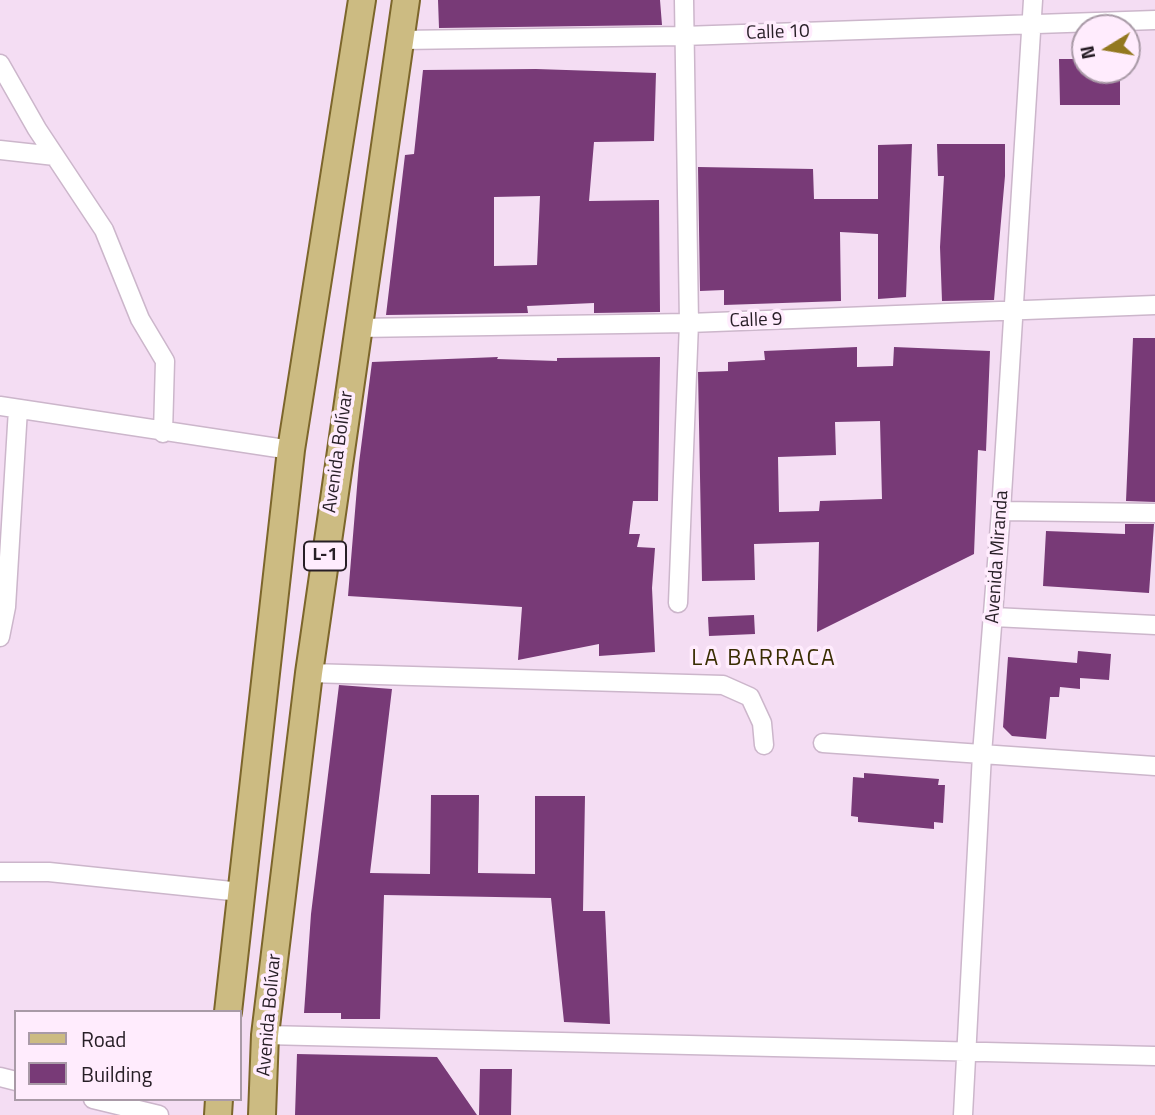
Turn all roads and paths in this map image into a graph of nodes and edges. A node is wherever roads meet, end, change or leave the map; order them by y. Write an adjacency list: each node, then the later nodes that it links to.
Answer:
1 (362, 0): 19 (main road, L-1)
2 (406, 0): 8 (main road, Avenida Bolívar / L-1)
3 (684, 0): 7 (street)
4 (1033, 0): 6 (street, Avenida Miranda)
5 (1155, 20): 6 (street, Calle 10)
6 (1031, 26): 7 (street, Calle 10); 13 (street, Avenida Miranda)
7 (683, 36): 8 (street, Calle 10); 14 (street)
8 (401, 40): 15 (main road, Avenida Bolívar / L-1)
9 (0, 65): 11 (street)
10 (0, 150): 11 (street)
11 (55, 156): 18 (street)
12 (1155, 305): 13 (street, Calle 9)
13 (1011, 313): 14 (street, Calle 9); 20 (street, Avenida Miranda)
14 (689, 323): 15 (street, Calle 9); 22 (street)
15 (357, 328): 26 (main road, Avenida Bolívar / L-1)
16 (0, 406): 17 (street)
17 (18, 410): 18 (street); 25 (street)
18 (163, 433): 19 (street)
19 (291, 450): 32 (main road, L-1)
20 (1001, 511): 21 (street); 23 (street, Avenida Miranda)
21 (1155, 513)
22 (678, 603)
23 (994, 617): 24 (street); 29 (street, Avenida Miranda)
24 (1155, 625)
25 (0, 637)
26 (309, 673): 28 (street); 34 (main road, Avenida Bolívar / L-1)
27 (823, 743): 29 (street)
28 (764, 745)
29 (982, 754): 30 (street); 35 (street, Avenida Miranda)
30 (1155, 766)
31 (0, 872): 32 (street)
32 (241, 892): 33 (main road, L-1)
33 (228, 1010)
34 (265, 1035): 35 (street); 39 (main road, Avenida Bolívar / L-1)
35 (966, 1049): 36 (street); 40 (street, Avenida Miranda)
36 (1155, 1056)
37 (101, 1101): 38 (street)
38 (159, 1115)
39 (262, 1115)
40 (962, 1115)

